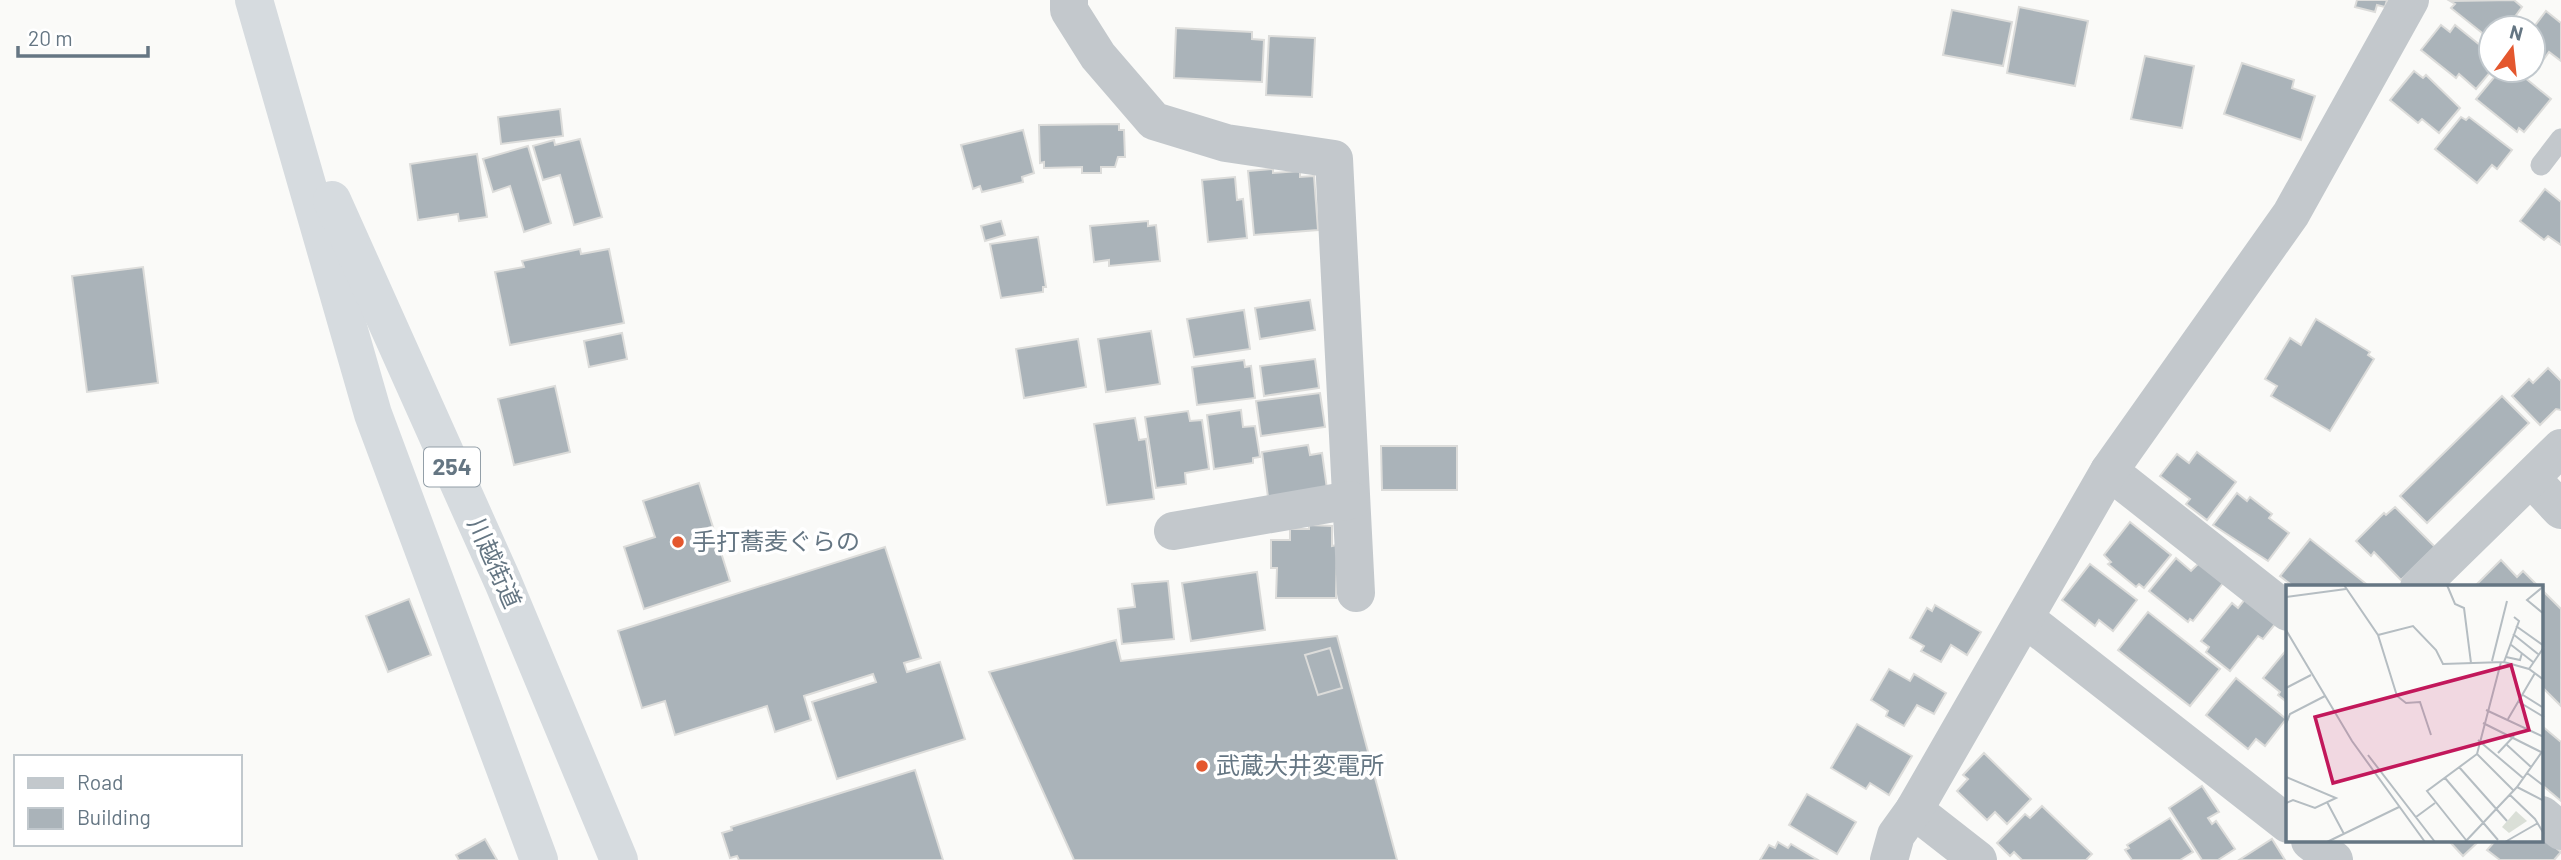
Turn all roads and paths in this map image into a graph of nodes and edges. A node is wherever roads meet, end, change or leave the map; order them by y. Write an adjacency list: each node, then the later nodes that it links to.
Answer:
1 (254, 0): 4 (highway, 川越街道 / 254)
2 (1069, 0): 10 (street)
3 (2410, 0): 8 (street)
4 (277, 77): 22 (highway, 川越街道 / 254); 23 (highway, 川越街道 / 254)
5 (2561, 139): 6 (lane)
6 (2541, 165)
7 (2561, 448): 9 (street)
8 (2109, 471): 15 (street); 16 (street)
9 (2531, 478): 11 (street); 13 (street)
10 (1351, 499): 12 (street); 14 (street)
11 (2561, 510)
12 (1173, 531)
13 (2421, 585)
14 (1356, 593)
15 (2286, 610)
16 (2026, 619): 17 (street); 19 (street)
17 (1914, 810): 24 (street); 25 (street)
18 (2544, 817): 20 (street)
19 (2286, 822)
20 (2561, 831)
21 (2310, 842): 26 (street)
22 (539, 860)
23 (619, 860)
24 (1889, 860)
25 (1978, 860)
26 (2334, 860)

